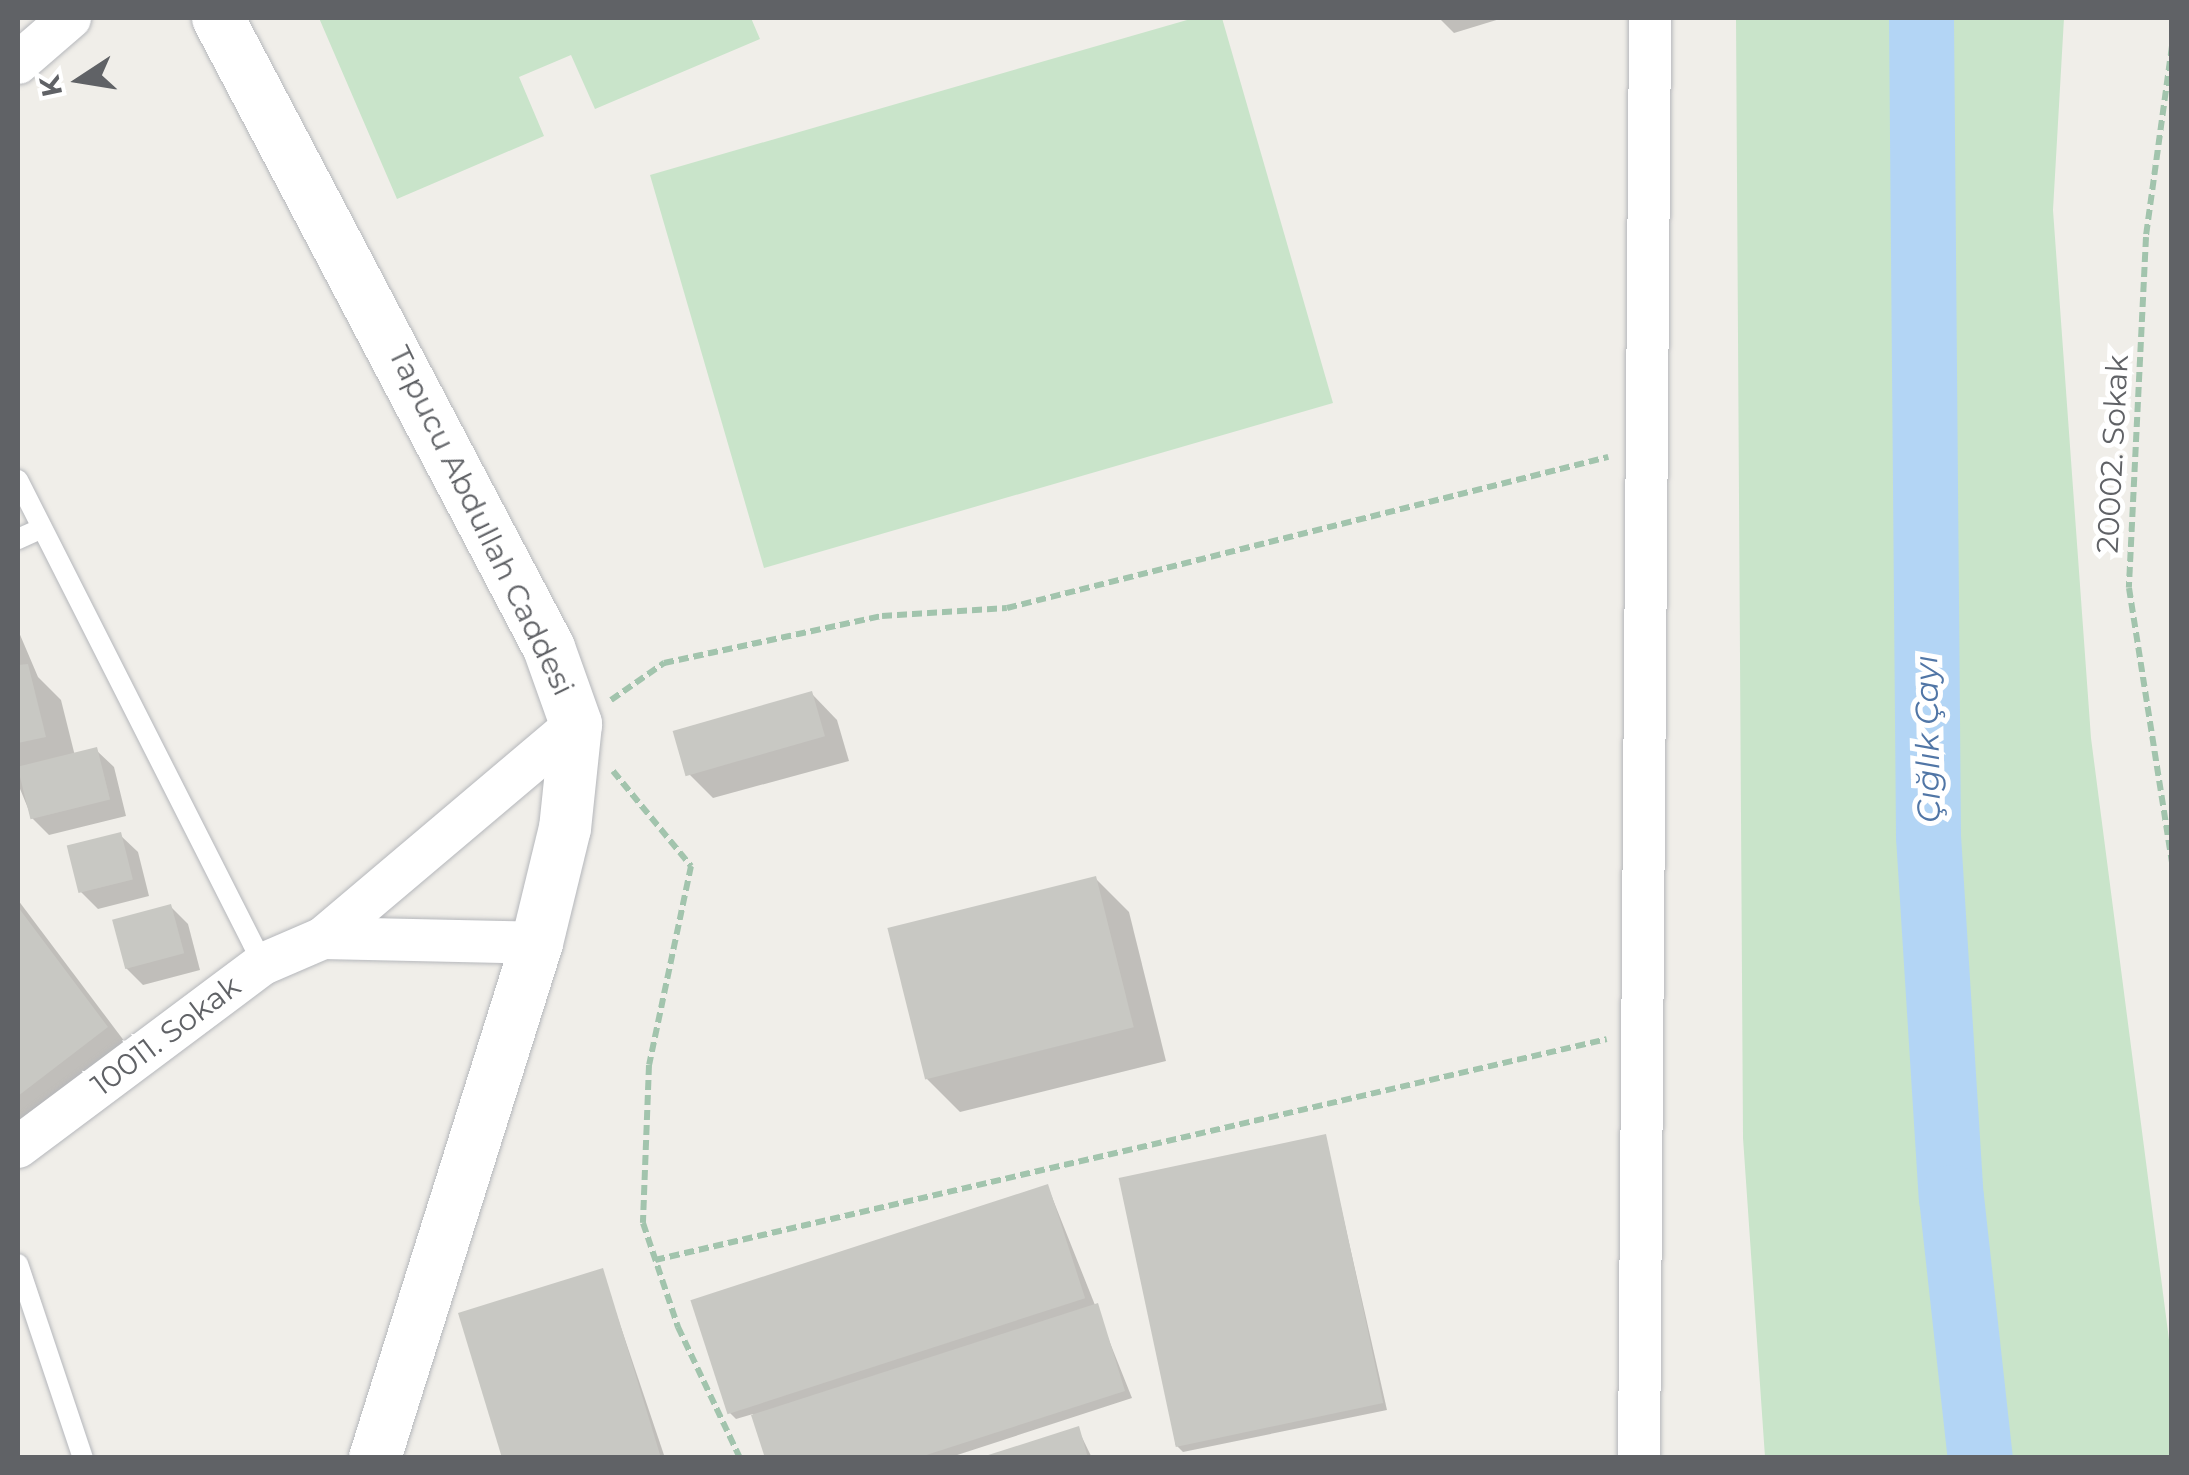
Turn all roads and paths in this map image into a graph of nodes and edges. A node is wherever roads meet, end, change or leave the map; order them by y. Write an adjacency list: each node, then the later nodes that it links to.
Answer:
1 (70, 18): 5 (street)
2 (218, 18): 10 (street, Tapucu Abdullah Caddesi)
3 (1650, 18): 6 (street)
4 (2172, 46): 11 (path, 20002. Sokak)
5 (18, 63)
6 (1646, 448): 10 (path); 15 (street)
7 (18, 480): 8 (lane)
8 (40, 528): 9 (lane); 14 (lane)
9 (18, 539)
10 (576, 724): 12 (street, 10011. Sokak); 13 (street, Tapucu Abdullah Caddesi); 17 (path)
11 (2172, 863)
12 (323, 938): 13 (street, 10011. Sokak); 14 (street, 10011. Sokak)
13 (537, 942): 20 (street, Tapucu Abdullah Caddesi)
14 (264, 964): 16 (street, 10011. Sokak)
15 (1638, 1032): 17 (path); 22 (street)
16 (18, 1148)
17 (655, 1260): 21 (path)
18 (18, 1264): 19 (lane)
19 (84, 1458)
20 (374, 1458)
21 (740, 1458)
22 (1640, 1458)

